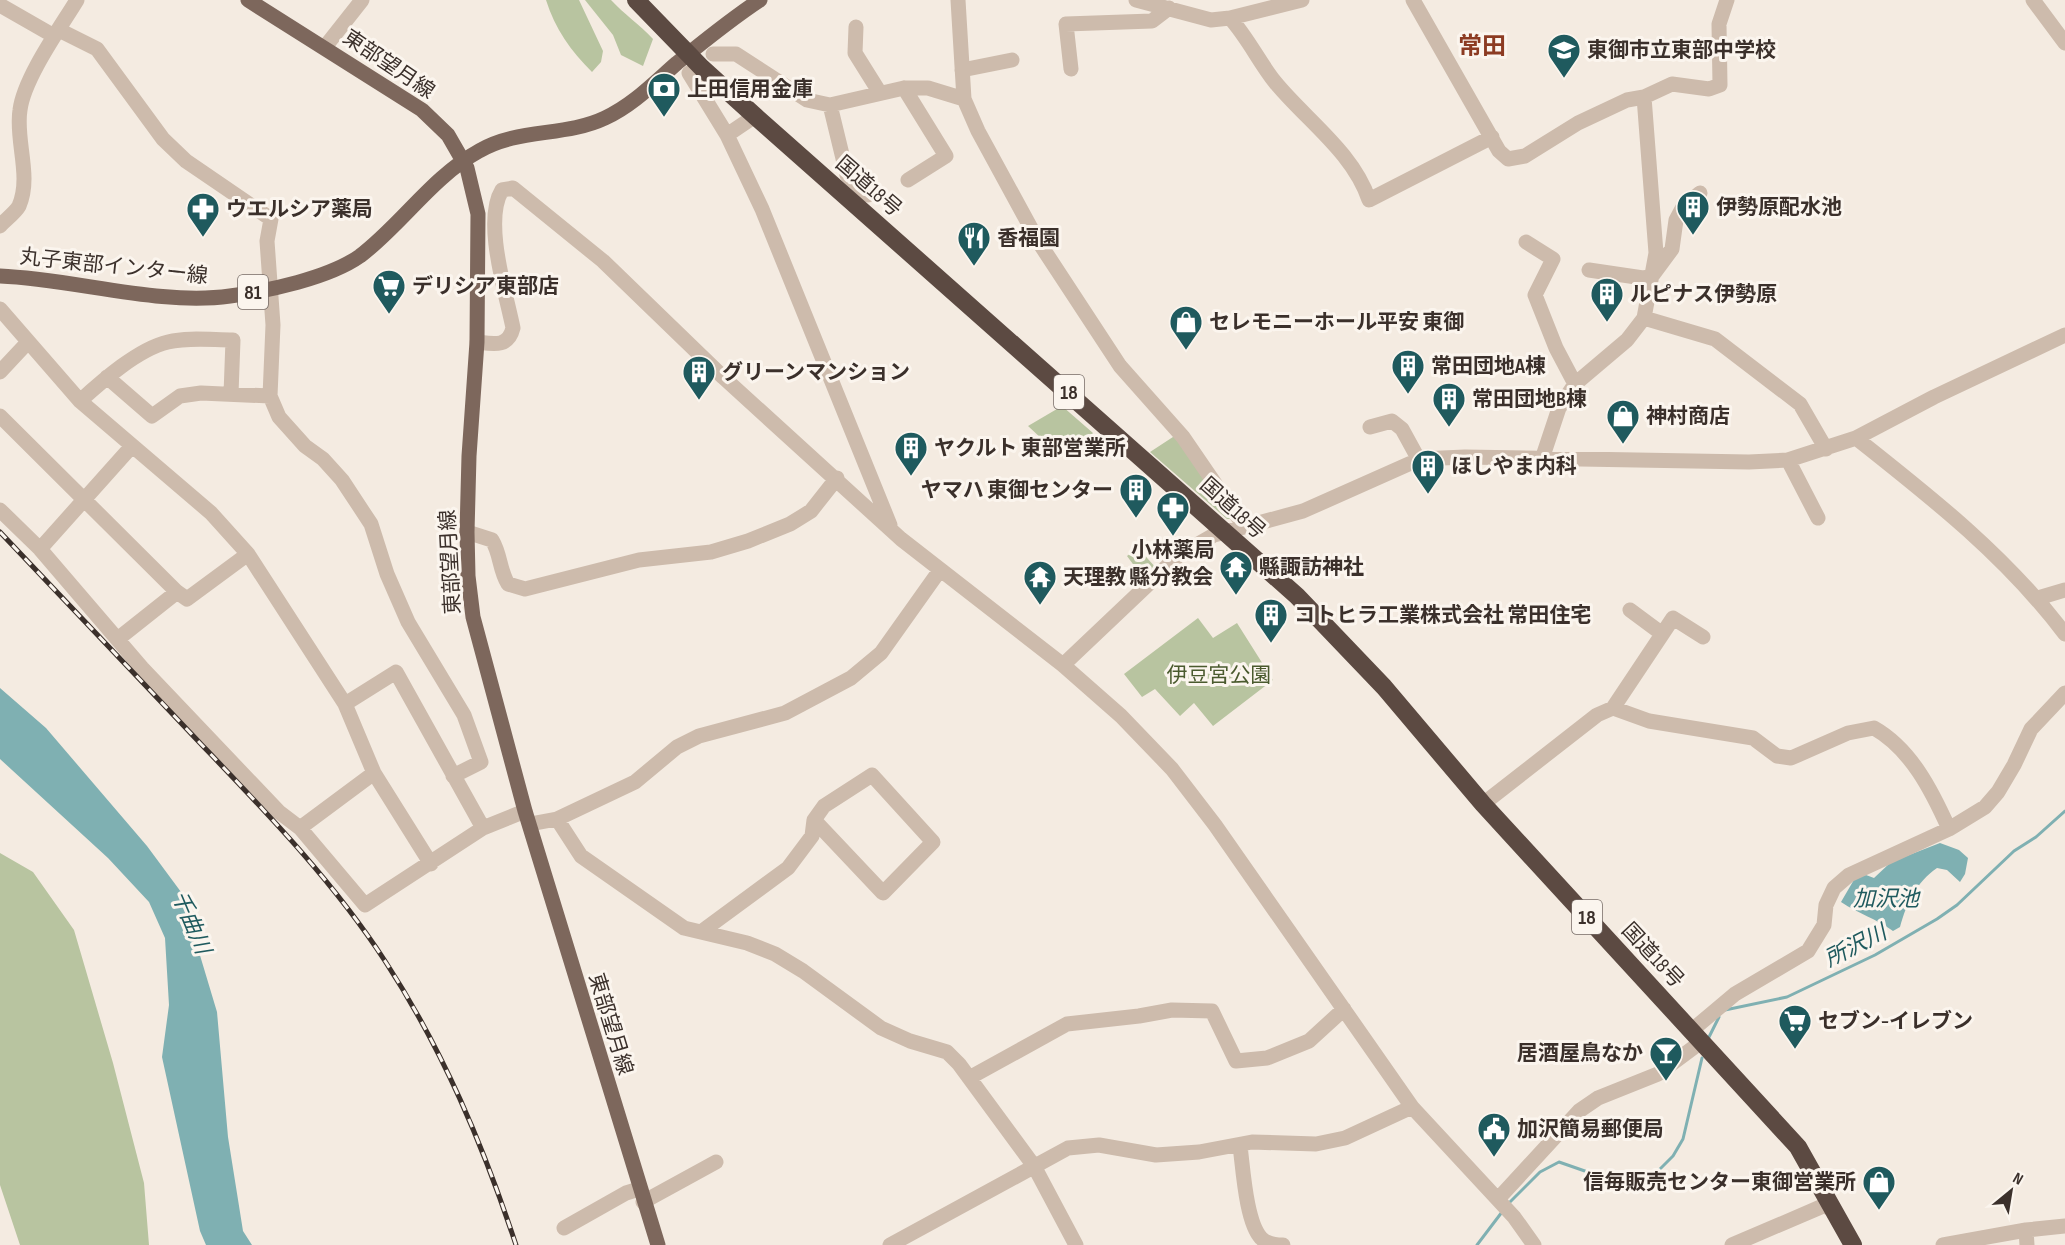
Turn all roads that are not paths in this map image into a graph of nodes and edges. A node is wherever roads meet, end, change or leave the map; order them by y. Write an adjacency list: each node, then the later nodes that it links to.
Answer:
1 (77, 0): 16 (street)
2 (248, 0): 18 (main road, 東部望月線)
3 (362, 0): 18 (street)
4 (636, 0): 19 (highway, 国道18号 / 18)
5 (760, 0): 19 (main road, 81)
6 (958, 0): 23 (street)
7 (1136, 0): 13 (street)
8 (1302, 0): 14 (street)
9 (1413, 0): 32 (street)
10 (1727, 0): 27 (street)
11 (2033, 0): 17 (street)
12 (0, 5): 16 (street)
13 (1169, 8): 14 (street); 22 (street)
14 (1230, 18): 32 (street)
15 (856, 27): 26 (street)
16 (56, 33): 37 (street); 42 (street)
17 (2065, 43)
18 (325, 47): 33 (main road, 東部望月線)
19 (688, 54): 30 (highway, 国道18号 / 18); 33 (main road, 丸子東部インター線 / 81)
20 (713, 54): 29 (street)
21 (1012, 60): 23 (street)
22 (1071, 69)
23 (962, 70): 28 (street)
24 (689, 73): 31 (street)
25 (904, 88): 26 (street); 28 (street); 34 (street)
26 (880, 93): 29 (street)
27 (1644, 98): 32 (street); 41 (street)
28 (964, 99): 66 (street)
29 (830, 105): 36 (street)
30 (754, 116): 31 (street); 68 (highway, 国道18号 / 18)
31 (727, 135): 67 (street)
32 (1492, 137)
33 (464, 160): 42 (main road, 丸子東部インター線 / 81); 47 (main road, 東部望月線)
34 (908, 180)
35 (1700, 193): 41 (street)
36 (868, 195)
37 (0, 226)
38 (1526, 242): 50 (street)
39 (1589, 270): 41 (street)
40 (0, 276): 42 (main road, 丸子東部インター線 / 81)
41 (1652, 276): 44 (street)
42 (272, 288): 52 (street)
43 (0, 309): 46 (street)
44 (1644, 318): 50 (street); 58 (street)
45 (2065, 335): 56 (street)
46 (28, 342): 48 (street); 53 (street)
47 (477, 342): 62 (street); 69 (main road, 東部望月線)
48 (0, 372)
49 (107, 377): 51 (street); 51 (street); 53 (street)
50 (1575, 384): 59 (street)
51 (231, 394): 52 (street)
52 (270, 396): 86 (street)
53 (80, 400): 57 (street)
54 (0, 416): 63 (street)
55 (1370, 427): 60 (street)
56 (1856, 438): 58 (street); 75 (street)
57 (132, 446): 63 (street); 71 (street)
58 (1826, 449): 61 (street)
59 (1542, 459): 60 (street); 61 (street)
60 (1419, 460): 66 (street)
61 (1788, 460): 65 (street)
62 (837, 478): 67 (street); 69 (street)
63 (84, 500): 70 (street); 74 (street)
64 (0, 510): 70 (street)
65 (1818, 518)
66 (1244, 526): 68 (street)
67 (891, 528): 72 (street)
68 (1226, 531): 81 (street); 87 (highway, 国道18号 / 18)
69 (467, 532): 88 (main road, 東部望月線)
70 (40, 549): 80 (street)
71 (248, 554): 74 (street); 83 (street)
72 (939, 570): 81 (street); 89 (street)
73 (2065, 590): 75 (street)
74 (177, 592): 80 (street)
75 (2037, 598): 78 (street)
76 (1630, 610): 77 (street)
77 (1661, 633): 79 (street); 84 (street)
78 (2065, 634)
79 (1703, 637)
80 (119, 638): 91 (street)
81 (1063, 665): 96 (street)
82 (2065, 693): 93 (street)
83 (345, 704): 85 (street); 86 (street)
84 (1613, 708): 87 (street); 93 (street)
85 (374, 773): 91 (street); 94 (street)
86 (453, 776): 92 (street)
87 (1483, 804): 97 (highway, 国道18号 / 18)
88 (527, 817): 89 (street); 92 (street); 103 (main road, 東部望月線)
89 (557, 819): 95 (street)
90 (814, 820): 90 (street); 95 (street)
91 (300, 828): 94 (street)
92 (483, 828): 94 (street)
93 (1949, 829): 97 (street)
94 (431, 864)
95 (701, 932): 98 (street)
96 (1344, 1009): 98 (street); 99 (street)
97 (1696, 1036): 104 (street); 105 (highway, 国道18号 / 18)
98 (969, 1078): 102 (street)
99 (1412, 1107): 100 (street); 104 (street)
100 (1240, 1146): 102 (street); 112 (street)
101 (716, 1162): 103 (street)
102 (1034, 1166): 110 (street); 111 (street)
103 (641, 1196): 107 (street); 109 (main road, 東部望月線)
104 (1498, 1199): 113 (street)
105 (1834, 1209): 114 (street); 115 (highway, 国道18号 / 18)
106 (2065, 1226): 108 (street)
107 (564, 1228)
108 (2027, 1237): 116 (street)
109 (658, 1245)
110 (890, 1245)
111 (1076, 1245)
112 (1283, 1245)
113 (1534, 1245)
114 (1732, 1245)
115 (1853, 1245)
116 (1943, 1245)

